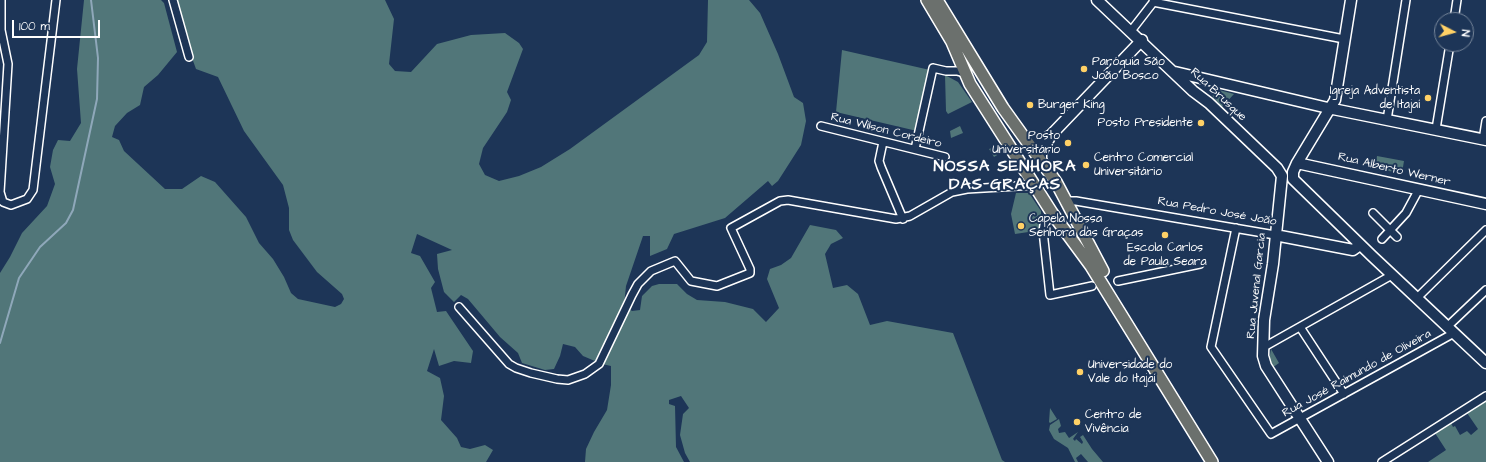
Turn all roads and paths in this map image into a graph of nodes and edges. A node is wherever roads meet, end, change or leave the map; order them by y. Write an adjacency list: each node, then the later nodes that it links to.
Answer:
1 (1, 0): 2 (street)
2 (56, 0)
3 (173, 0): 18 (street)
4 (927, 0): 20 (main road)
5 (937, 0): 21 (main road)
6 (1097, 0): 12 (main road, Rua Brusque)
7 (1351, 0): 13 (main road)
8 (1406, 0): 27 (street)
9 (1457, 0): 11 (street)
10 (1154, 1): 12 (street); 13 (street)
11 (1455, 12)
12 (1131, 31): 14 (main road, Rua Brusque)
13 (1344, 39): 26 (main road)
14 (1142, 40): 16 (main road, Rua Brusque); 17 (main road)
15 (1449, 52): 30 (street)
16 (1156, 54): 17 (main road); 19 (main road, Rua Brusque)
17 (1129, 55): 31 (main road)
18 (189, 57)
19 (1175, 72): 22 (main road); 24 (main road, Rua Brusque)
20 (964, 73): 21 (main road); 35 (street); 40 (main road)
21 (984, 76): 34 (main road)
22 (1199, 78): 23 (main road); 24 (main road)
23 (1216, 82): 25 (main road); 26 (main road)
24 (1193, 91): 25 (main road, Rua Brusque)
25 (1206, 101): 39 (main road, Rua Brusque)
26 (1328, 108): 27 (main road); 38 (main road)
27 (1387, 120): 30 (main road)
28 (1486, 121): 32 (street)
29 (821, 126): 33 (street, Rua Wilson Cordeiro)
30 (1436, 129): 32 (main road)
31 (1051, 135): 34 (main road); 37 (main road)
32 (1484, 140)
33 (883, 142): 35 (street, Rua Wilson Cordeiro); 46 (street)
34 (1028, 142): 37 (main road)
35 (915, 149): 36 (street, Rua Wilson Cordeiro)
36 (945, 157)
37 (1041, 159): 42 (main road)
38 (1296, 163): 41 (main road, Rua Alberto Werner); 53 (main road)
39 (1277, 168): 50 (main road, Rua Juvenal Garcia)
40 (1035, 185): 44 (main road); 46 (street)
41 (1420, 189): 43 (main road, Rua Alberto Werner); 48 (street)
42 (1067, 202): 44 (main road); 47 (street, Rua Pedro José João); 70 (main road)
43 (1486, 204)
44 (1052, 213): 57 (street); 69 (main road)
45 (1372, 213): 48 (street)
46 (903, 218): 60 (street)
47 (1236, 228): 50 (street, Rua Pedro José João); 67 (street, Rua José Raimundo de Oliveira)
48 (1390, 230): 51 (street); 52 (street)
49 (1486, 230): 59 (street)
50 (1275, 235): 53 (main road, Rua Pedro José João); 63 (main road, Rua Juvenal Garcia)
51 (1397, 237)
52 (1382, 239)
53 (1360, 245): 55 (main road)
54 (1200, 264): 56 (street)
55 (1392, 275): 59 (main road); 61 (street)
56 (1118, 281)
57 (1092, 286)
58 (1486, 290): 62 (street, Rua José Raimundo de Oliveira)
59 (1417, 298): 62 (main road)
60 (459, 307)
61 (1300, 327): 63 (street); 65 (street)
62 (1451, 330): 64 (main road); 65 (street, Rua José Raimundo de Oliveira)
63 (1264, 347): 67 (main road, Rua Juvenal Garcia)
64 (1484, 358)
65 (1344, 394): 67 (street, Rua José Raimundo de Oliveira)
66 (1486, 396): 68 (street)
67 (1299, 419): 71 (main road, Rua Juvenal Garcia)
68 (1387, 461)
69 (1212, 462)
70 (1221, 462)
71 (1328, 462)

